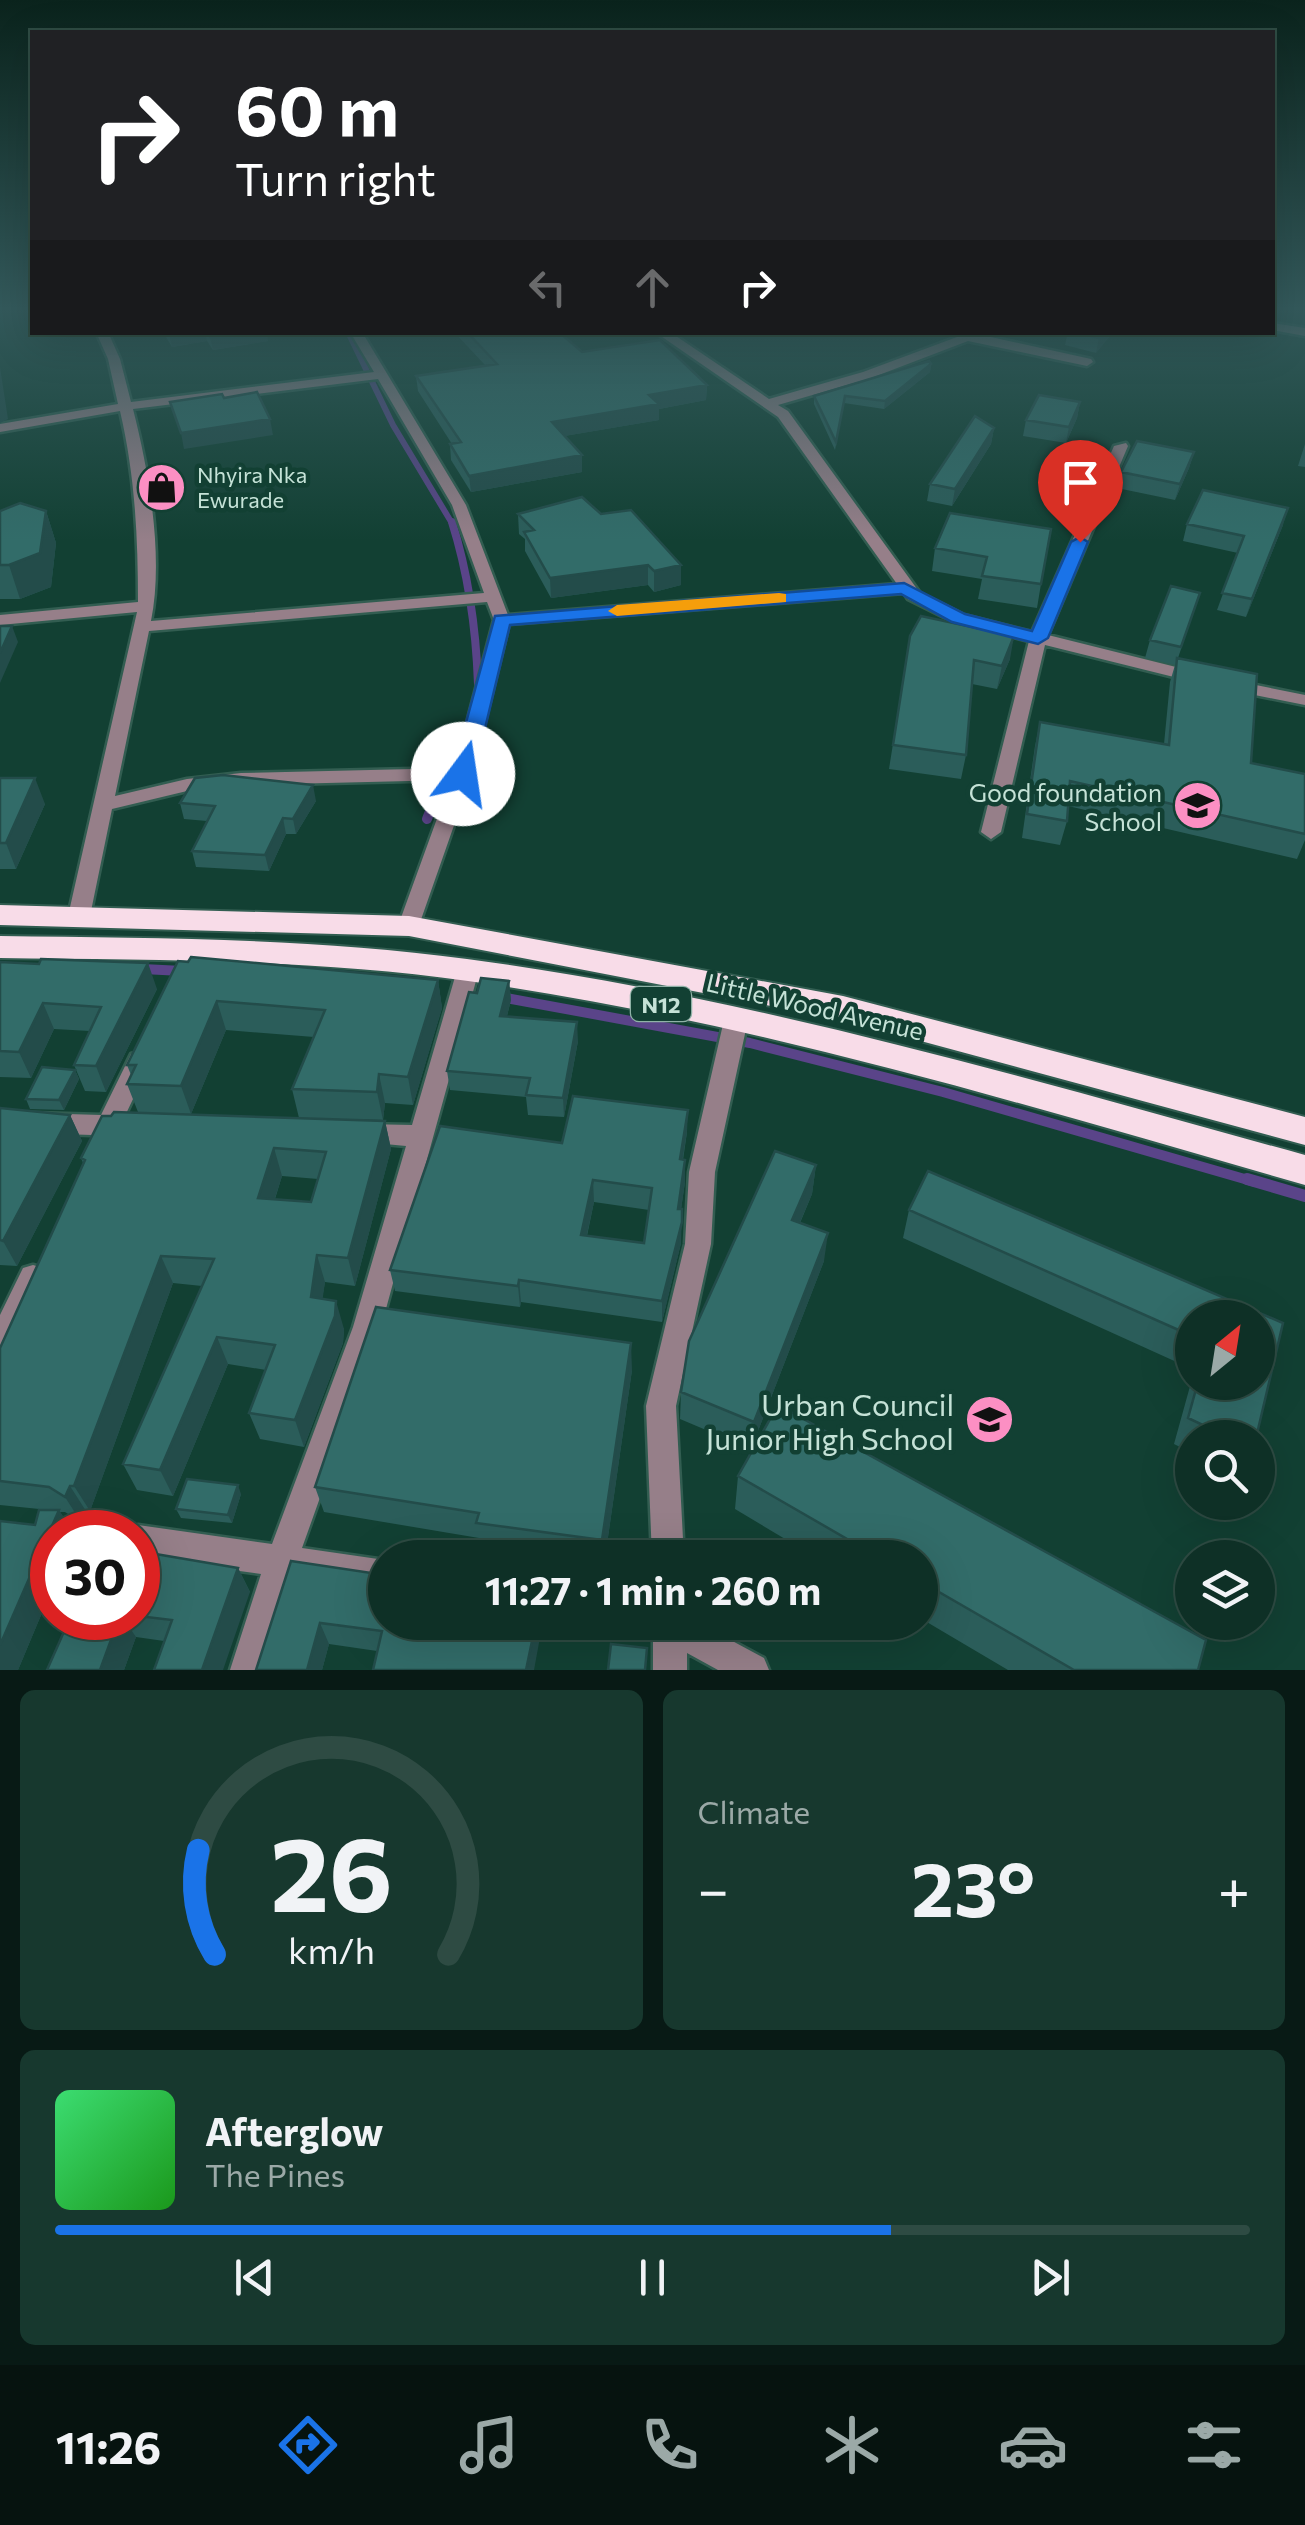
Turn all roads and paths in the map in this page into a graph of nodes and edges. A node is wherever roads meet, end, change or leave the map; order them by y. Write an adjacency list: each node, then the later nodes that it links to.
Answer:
1 (121, 385): 7 (street)
2 (300, 385): 7 (street)
3 (388, 385): 11 (street)
4 (742, 385): 6 (street)
5 (832, 385): 6 (street)
6 (769, 403): 10 (street)
7 (127, 406): 8 (street); 12 (street)
8 (0, 428)
9 (1121, 446): 16 (street)
10 (904, 588): 14 (street); 16 (street)
11 (495, 597): 14 (street); 15 (street)
12 (146, 606): 13 (street); 15 (street)
13 (0, 620)
14 (502, 620): 18 (street)
15 (142, 627): 19 (street)
16 (1038, 638): 17 (street); 20 (street)
17 (1305, 700)
18 (463, 774): 19 (street); 23 (street)
19 (103, 805): 22 (street)
20 (991, 832)
21 (0, 915): 22 (highway, Little Wood Avenue / N12)
22 (79, 916): 23 (highway, Little Wood Avenue / N12)
23 (409, 926): 31 (highway, Little Wood Avenue / N12)
24 (0, 947): 25 (highway, Little Wood Avenue / N12)
25 (468, 970): 26 (highway, Little Wood Avenue / N12); 33 (street)
26 (736, 1020): 35 (highway, Little Wood Avenue / N12); 38 (street)
27 (150, 1038): 29 (street)
28 (0, 1122): 29 (street)
29 (108, 1126): 30 (street); 34 (street)
30 (148, 1127)
31 (1301, 1130)
32 (343, 1134): 33 (street)
33 (421, 1136): 40 (street)
34 (92, 1159)
35 (1305, 1170)
36 (41, 1261): 37 (street)
37 (0, 1346)
38 (667, 1540)
39 (160, 1544): 40 (street)
40 (282, 1558): 41 (street); 44 (street)
41 (368, 1573)
42 (669, 1640): 45 (street)
43 (698, 1640): 46 (street)
44 (247, 1670)
45 (670, 1670)
46 (752, 1670)

